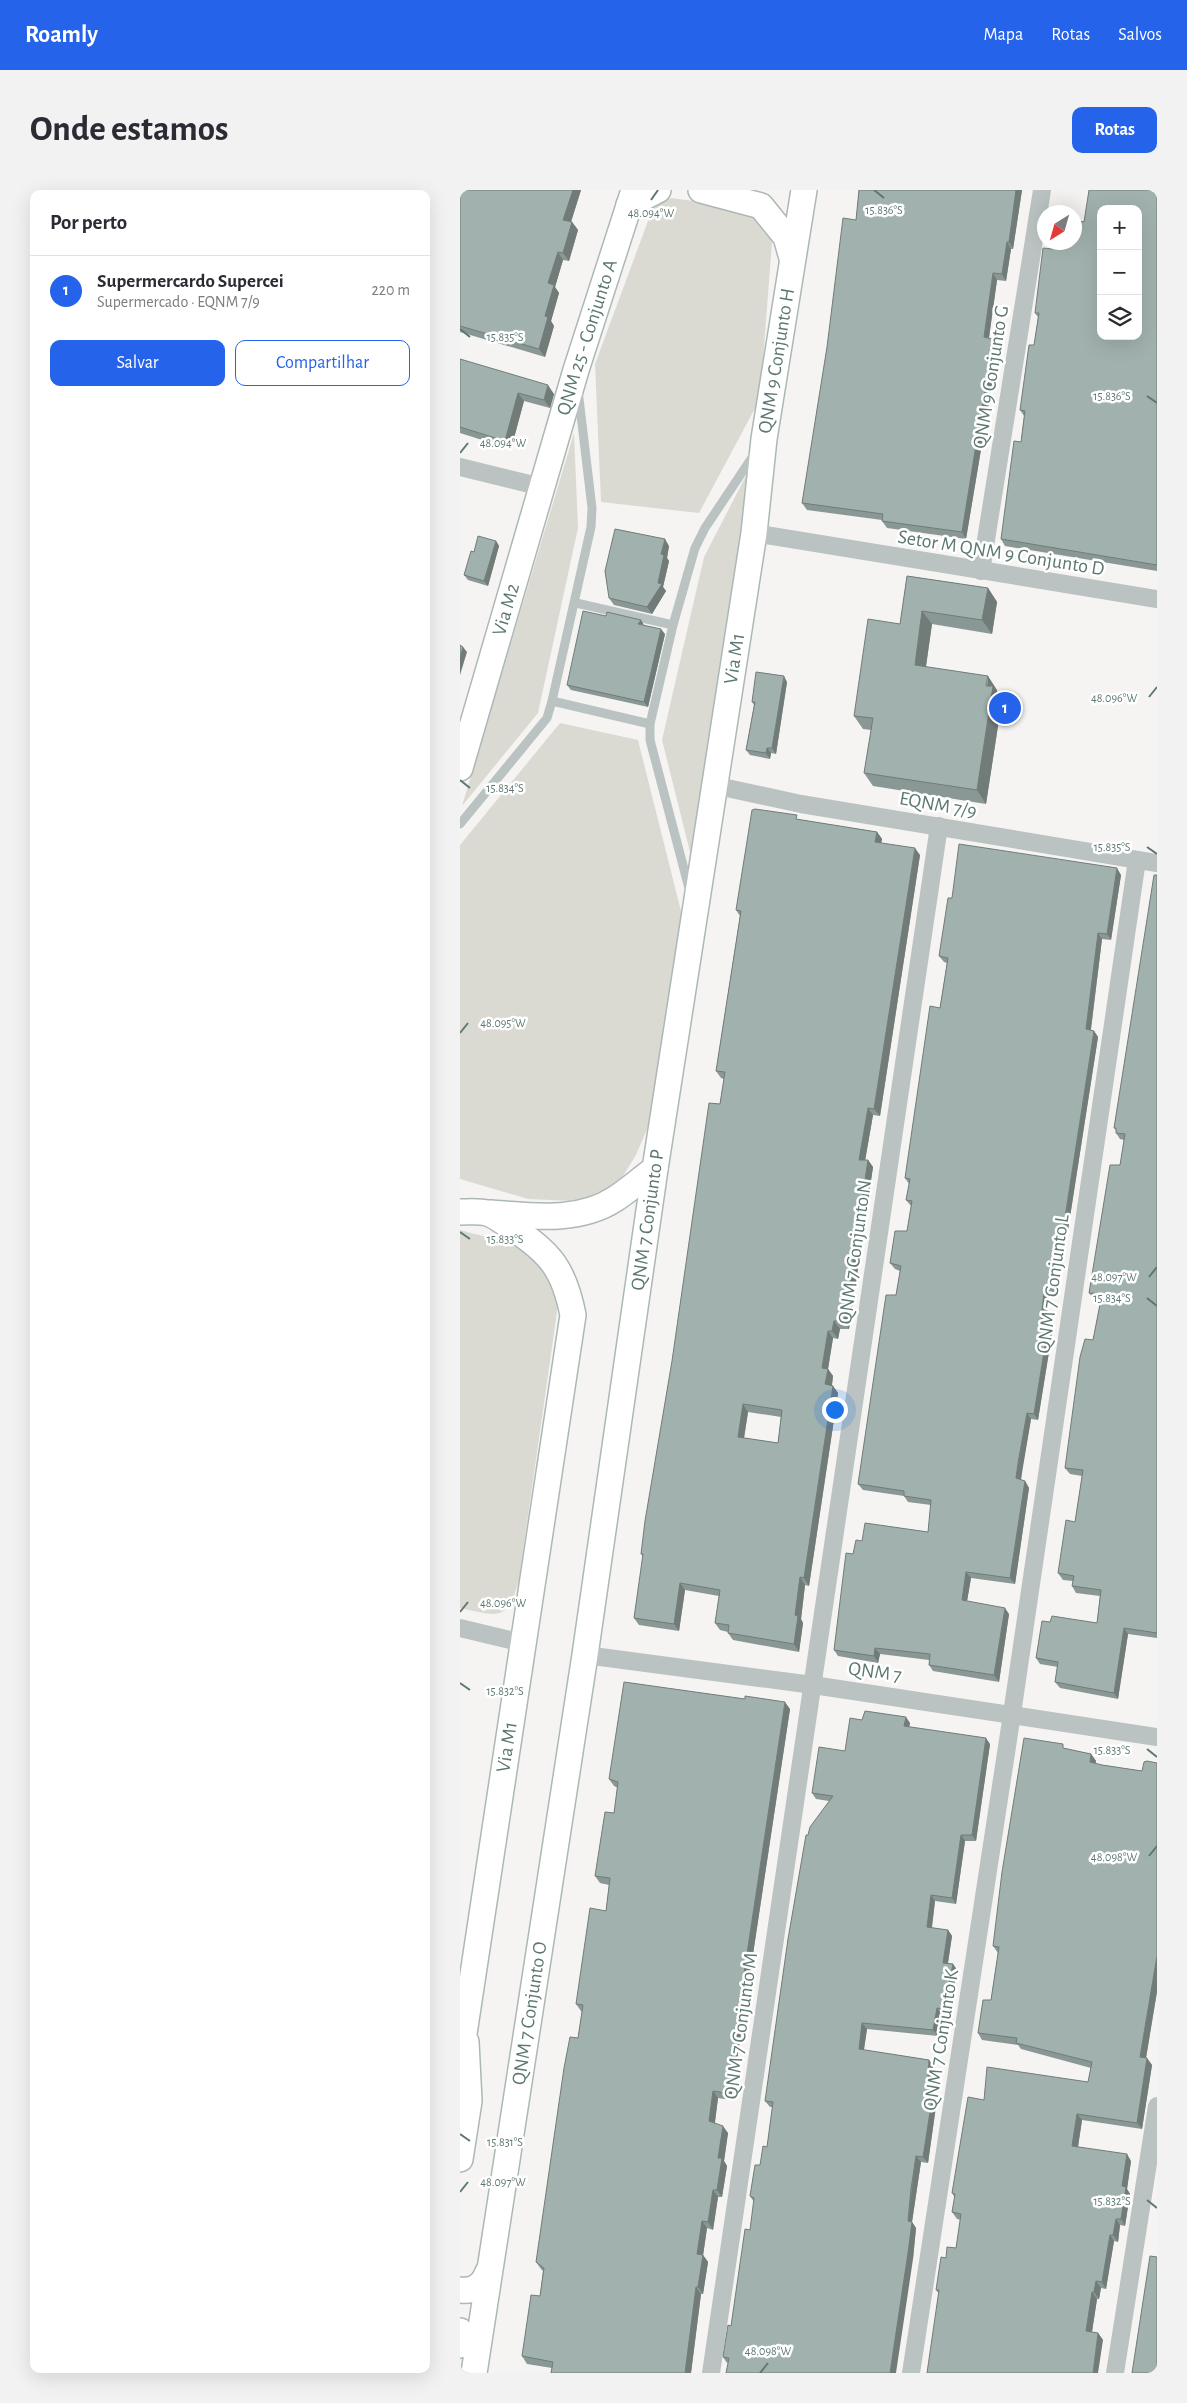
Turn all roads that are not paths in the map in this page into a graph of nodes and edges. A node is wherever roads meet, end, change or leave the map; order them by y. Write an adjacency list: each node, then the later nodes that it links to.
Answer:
1 (658, 190): 5 (main road)
2 (701, 190): 6 (main road)
3 (804, 190): 6 (main road, QNM 9 Conjunto H)
4 (1042, 190): 12 (street, QNM 9 Conjunto G)
5 (631, 197): 7 (main road, QNM 25 - Conjunto A)
6 (793, 261): 8 (main road, QNM 9 Conjunto H)
7 (576, 370): 10 (main road, QNM 25 - Conjunto A); 14 (lane)
8 (764, 439): 11 (main road, QNM 9 Conjunto H); 15 (lane)
9 (460, 467): 10 (street)
10 (542, 486): 18 (main road, Via M2)
11 (754, 532): 12 (street, Setor M QNM 9 Conjunto D); 20 (main road, Via M1)
12 (981, 571): 13 (street, Setor M QNM 9 Conjunto D)
13 (1157, 599)
14 (576, 603): 15 (lane); 16 (lane)
15 (673, 625): 17 (lane)
16 (552, 701): 17 (lane); 21 (lane)
17 (650, 724): 25 (lane)
18 (465, 730): 19 (main road, Via M2)
19 (460, 768)
20 (713, 785): 22 (street, EQNM 7/9); 25 (main road, QNM 7 Conjunto P)
21 (460, 824)
22 (939, 826): 23 (street, EQNM 7/9); 33 (street, QNM 7 Conjunto N)
23 (1137, 860): 24 (street, EQNM 7/9); 34 (street, QNM 7 Conjunto L)
24 (1157, 863)
25 (695, 911): 26 (main road, QNM 7 Conjunto P)
26 (654, 1169): 29 (main road); 32 (main road, QNM 7 Conjunto P)
27 (460, 1198): 29 (main road, Via M1)
28 (460, 1212): 29 (main road)
29 (488, 1213): 31 (main road, Via M1)
30 (460, 1628): 31 (street)
31 (523, 1643): 36 (main road, Via M1)
32 (586, 1655): 33 (street, QNM 7); 40 (main road, QNM 7 Conjunto O)
33 (813, 1685): 34 (street, QNM 7); 45 (street, QNM 7 Conjunto M)
34 (1012, 1714): 35 (street, QNM 7); 46 (street, QNM 7 Conjunto K)
35 (1157, 1737)
36 (465, 2025): 37 (main road, Via M1); 39 (main road)
37 (460, 2060)
38 (1157, 2106): 47 (street)
39 (460, 2159)
40 (488, 2272): 41 (main road); 44 (main road, QNM 7 Conjunto O)
41 (460, 2290)
42 (460, 2331): 43 (main road)
43 (460, 2345)
44 (474, 2373)
45 (711, 2373)
46 (911, 2373)
47 (1115, 2373)

